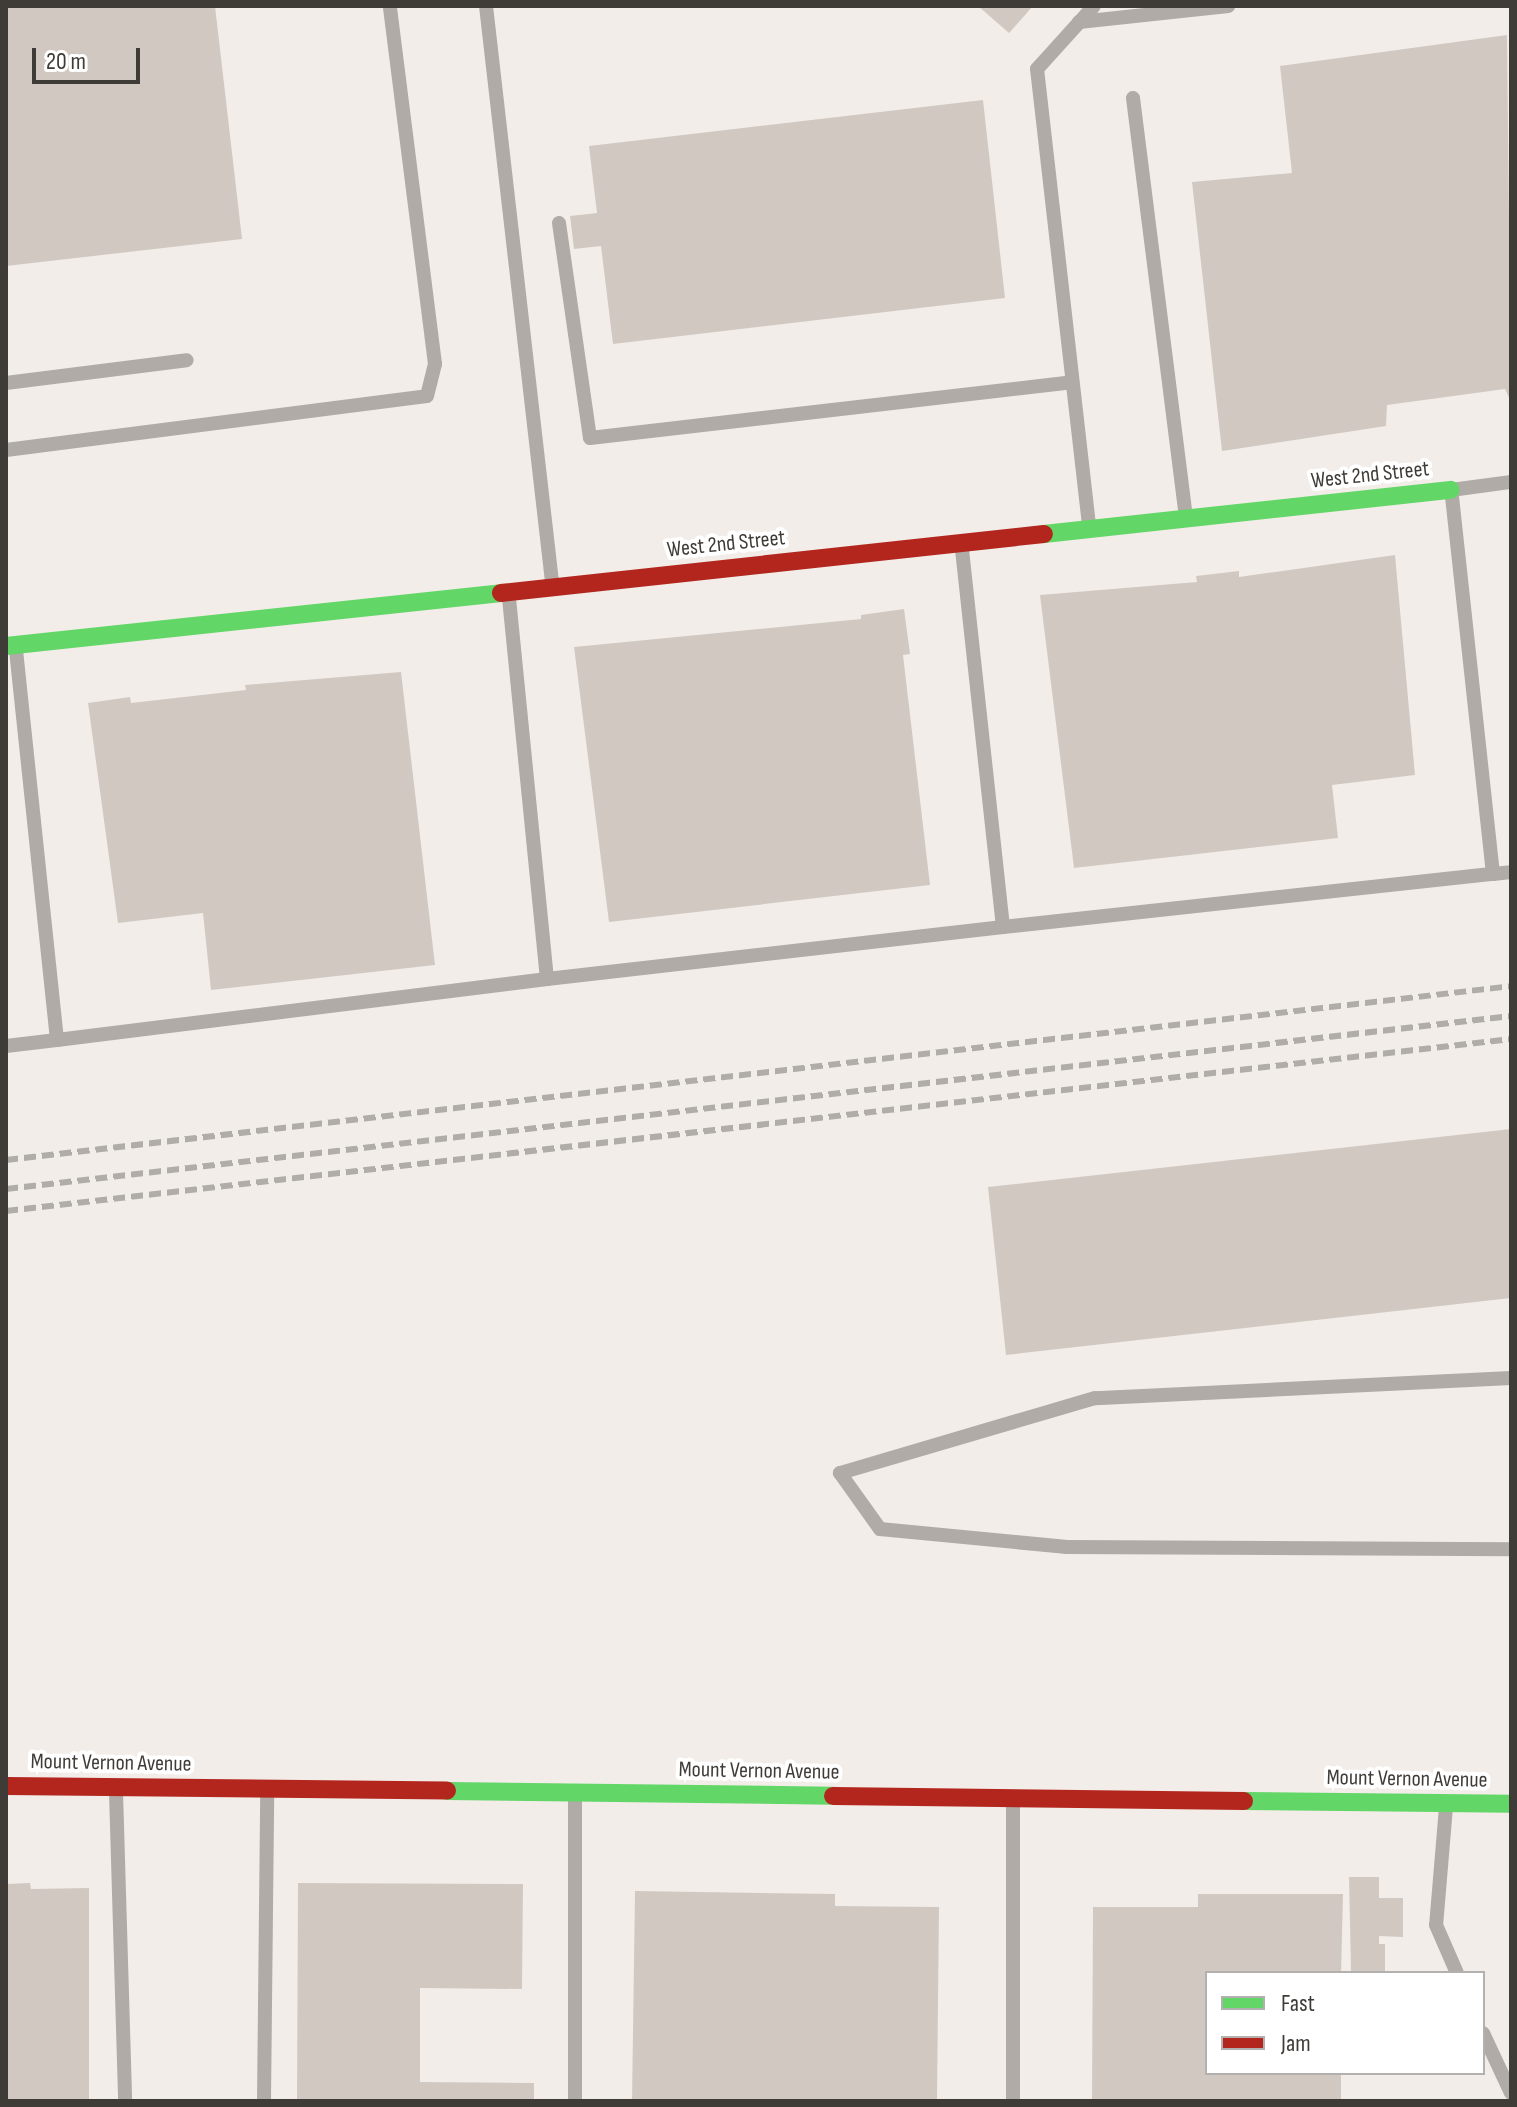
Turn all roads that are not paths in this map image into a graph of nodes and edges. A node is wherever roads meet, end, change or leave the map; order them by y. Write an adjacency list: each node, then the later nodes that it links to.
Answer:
1 (390, 6): 11 (lane)
2 (486, 6): 17 (lane)
3 (1094, 6): 5 (lane)
4 (1228, 6): 5 (lane)
5 (1079, 22): 9 (lane)
6 (1133, 98): 14 (lane)
7 (559, 223): 9 (lane)
8 (187, 360): 10 (lane)
9 (1072, 382): 15 (lane)
10 (6, 383)
11 (6, 450)
12 (1511, 482): 13 (lane)
13 (1451, 490): 14 (street, West 2nd Street); 21 (lane)
14 (1186, 519): 15 (street, West 2nd Street)
15 (1090, 530): 16 (street, West 2nd Street)
16 (961, 544): 17 (street, West 2nd Street); 22 (lane)
17 (552, 587): 18 (street, West 2nd Street)
18 (509, 592): 19 (street, West 2nd Street); 23 (lane)
19 (11, 645): 24 (lane)
20 (1511, 872): 21 (lane)
21 (1493, 874): 22 (lane)
22 (1003, 927): 23 (lane)
23 (547, 979): 24 (lane)
24 (57, 1040): 25 (lane)
25 (6, 1046)
26 (1511, 1378): 27 (lane)
27 (1511, 1549)
28 (6, 1786): 29 (street, Mount Vernon Avenue)
29 (116, 1787): 30 (street, Mount Vernon Avenue); 38 (lane)
30 (267, 1789): 31 (street, Mount Vernon Avenue); 39 (lane)
31 (575, 1793): 32 (street, Mount Vernon Avenue); 40 (lane)
32 (1013, 1798): 33 (street, Mount Vernon Avenue); 41 (lane)
33 (1447, 1803): 34 (street, Mount Vernon Avenue); 35 (lane)
34 (1511, 1804)
35 (1456, 1971)
36 (1485, 2037): 37 (lane)
37 (1511, 2093)
38 (125, 2101)
39 (264, 2101)
40 (575, 2101)
41 (1013, 2101)

